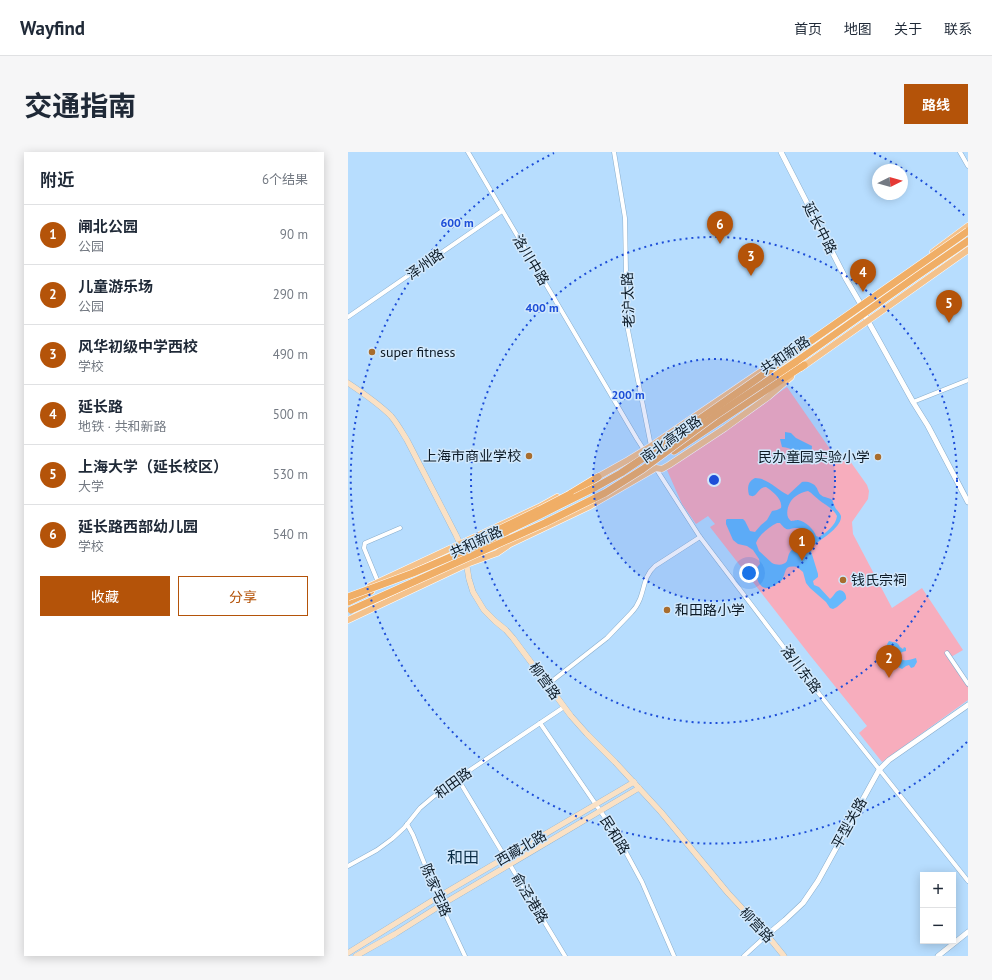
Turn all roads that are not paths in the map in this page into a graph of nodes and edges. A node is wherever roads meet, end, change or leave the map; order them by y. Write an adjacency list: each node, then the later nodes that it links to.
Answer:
1 (468, 152): 7 (street, 洛川中路)
2 (614, 152): 19 (street, 老沪太路)
3 (781, 152): 12 (street, 延长中路)
4 (960, 152): 5 (street)
5 (966, 157): 6 (street)
6 (968, 166)
7 (502, 211): 13 (street, 泽州路); 20 (street, 洛川中路)
8 (968, 226): 12 (main road, 共和新路)
9 (968, 231): 28 (highway, 南北高架路, bridge)
10 (968, 241): 22 (highway, 南北高架路, bridge)
11 (968, 250): 14 (main road, 共和新路)
12 (860, 303): 14 (street, 延长中路); 19 (main road, 共和新路)
13 (348, 317)
14 (868, 320): 15 (main road, 共和新路); 18 (street, 延长中路)
15 (804, 365): 21 (main road, 共和新路); 21 (main road, 共和新路); 22 (highway, bridge)
16 (968, 380): 18 (street)
17 (348, 383): 27 (main road, 柳营路)
18 (913, 402): 24 (street, 延长中路)
19 (651, 446): 20 (main road, 共和新路)
20 (644, 450): 21 (street, 洛川东路); 23 (main road, 共和新路)
21 (656, 468): 26 (street, 洛川东路); 29 (main road, 共和新路)
22 (643, 469): 34 (highway, 南北高架路, bridge)
23 (598, 477): 27 (main road, 共和新路); 28 (highway, bridge)
24 (968, 502)
25 (400, 528): 31 (street)
26 (700, 537): 38 (street); 42 (street, 洛川东路)
27 (461, 546): 29 (main road, 柳营路); 31 (main road, 共和新路); 32 (main road, 共和新路)
28 (435, 563): 30 (highway, 南北高架路, bridge)
29 (467, 563): 34 (main road, 共和新路); 35 (main road, 共和新路); 38 (main road, 柳营路)
30 (413, 573): 32 (highway, bridge); 33 (highway, 南北高架路, bridge)
31 (378, 582): 32 (main road, 共和新路)
32 (348, 598)
33 (348, 602)
34 (349, 612)
35 (348, 620)
36 (947, 653): 37 (street)
37 (968, 684)
38 (547, 685): 40 (main road, 柳营路)
39 (968, 705): 42 (street, 平型关路)
40 (564, 707): 41 (street, 和田路); 44 (main road, 柳营路)
41 (540, 723): 43 (street, 和田路); 46 (street, 民和路)
42 (879, 770): 52 (street, 洛川东路); 56 (street, 平型关路)
43 (458, 779): 48 (street, 和田路); 49 (street, 俞泾港路)
44 (634, 782): 45 (main road, 柳营路); 46 (main road, 西藏北路)
45 (638, 788): 47 (main road, 西藏北路); 56 (main road, 柳营路)
46 (595, 805): 47 (street, 民和路); 49 (main road, 西藏北路)
47 (600, 811): 50 (main road, 西藏北路); 61 (street, 民和路)
48 (407, 824): 51 (street, 和田路); 53 (street, 陈家宅路)
49 (506, 858): 50 (street, 俞泾港路); 53 (main road, 西藏北路)
50 (510, 865): 54 (main road, 西藏北路); 60 (street, 俞泾港路)
51 (348, 866)
52 (968, 881)
53 (438, 897): 54 (street, 陈家宅路); 57 (main road, 西藏北路)
54 (441, 905): 58 (main road, 西藏北路); 59 (street, 陈家宅路)
55 (968, 932): 64 (street)
56 (767, 935): 62 (street, 平型关路); 63 (main road, 柳营路)
57 (348, 953)
58 (356, 956)
59 (465, 956)
60 (565, 956)
61 (674, 956)
62 (744, 956)
63 (784, 956)
64 (938, 956)

